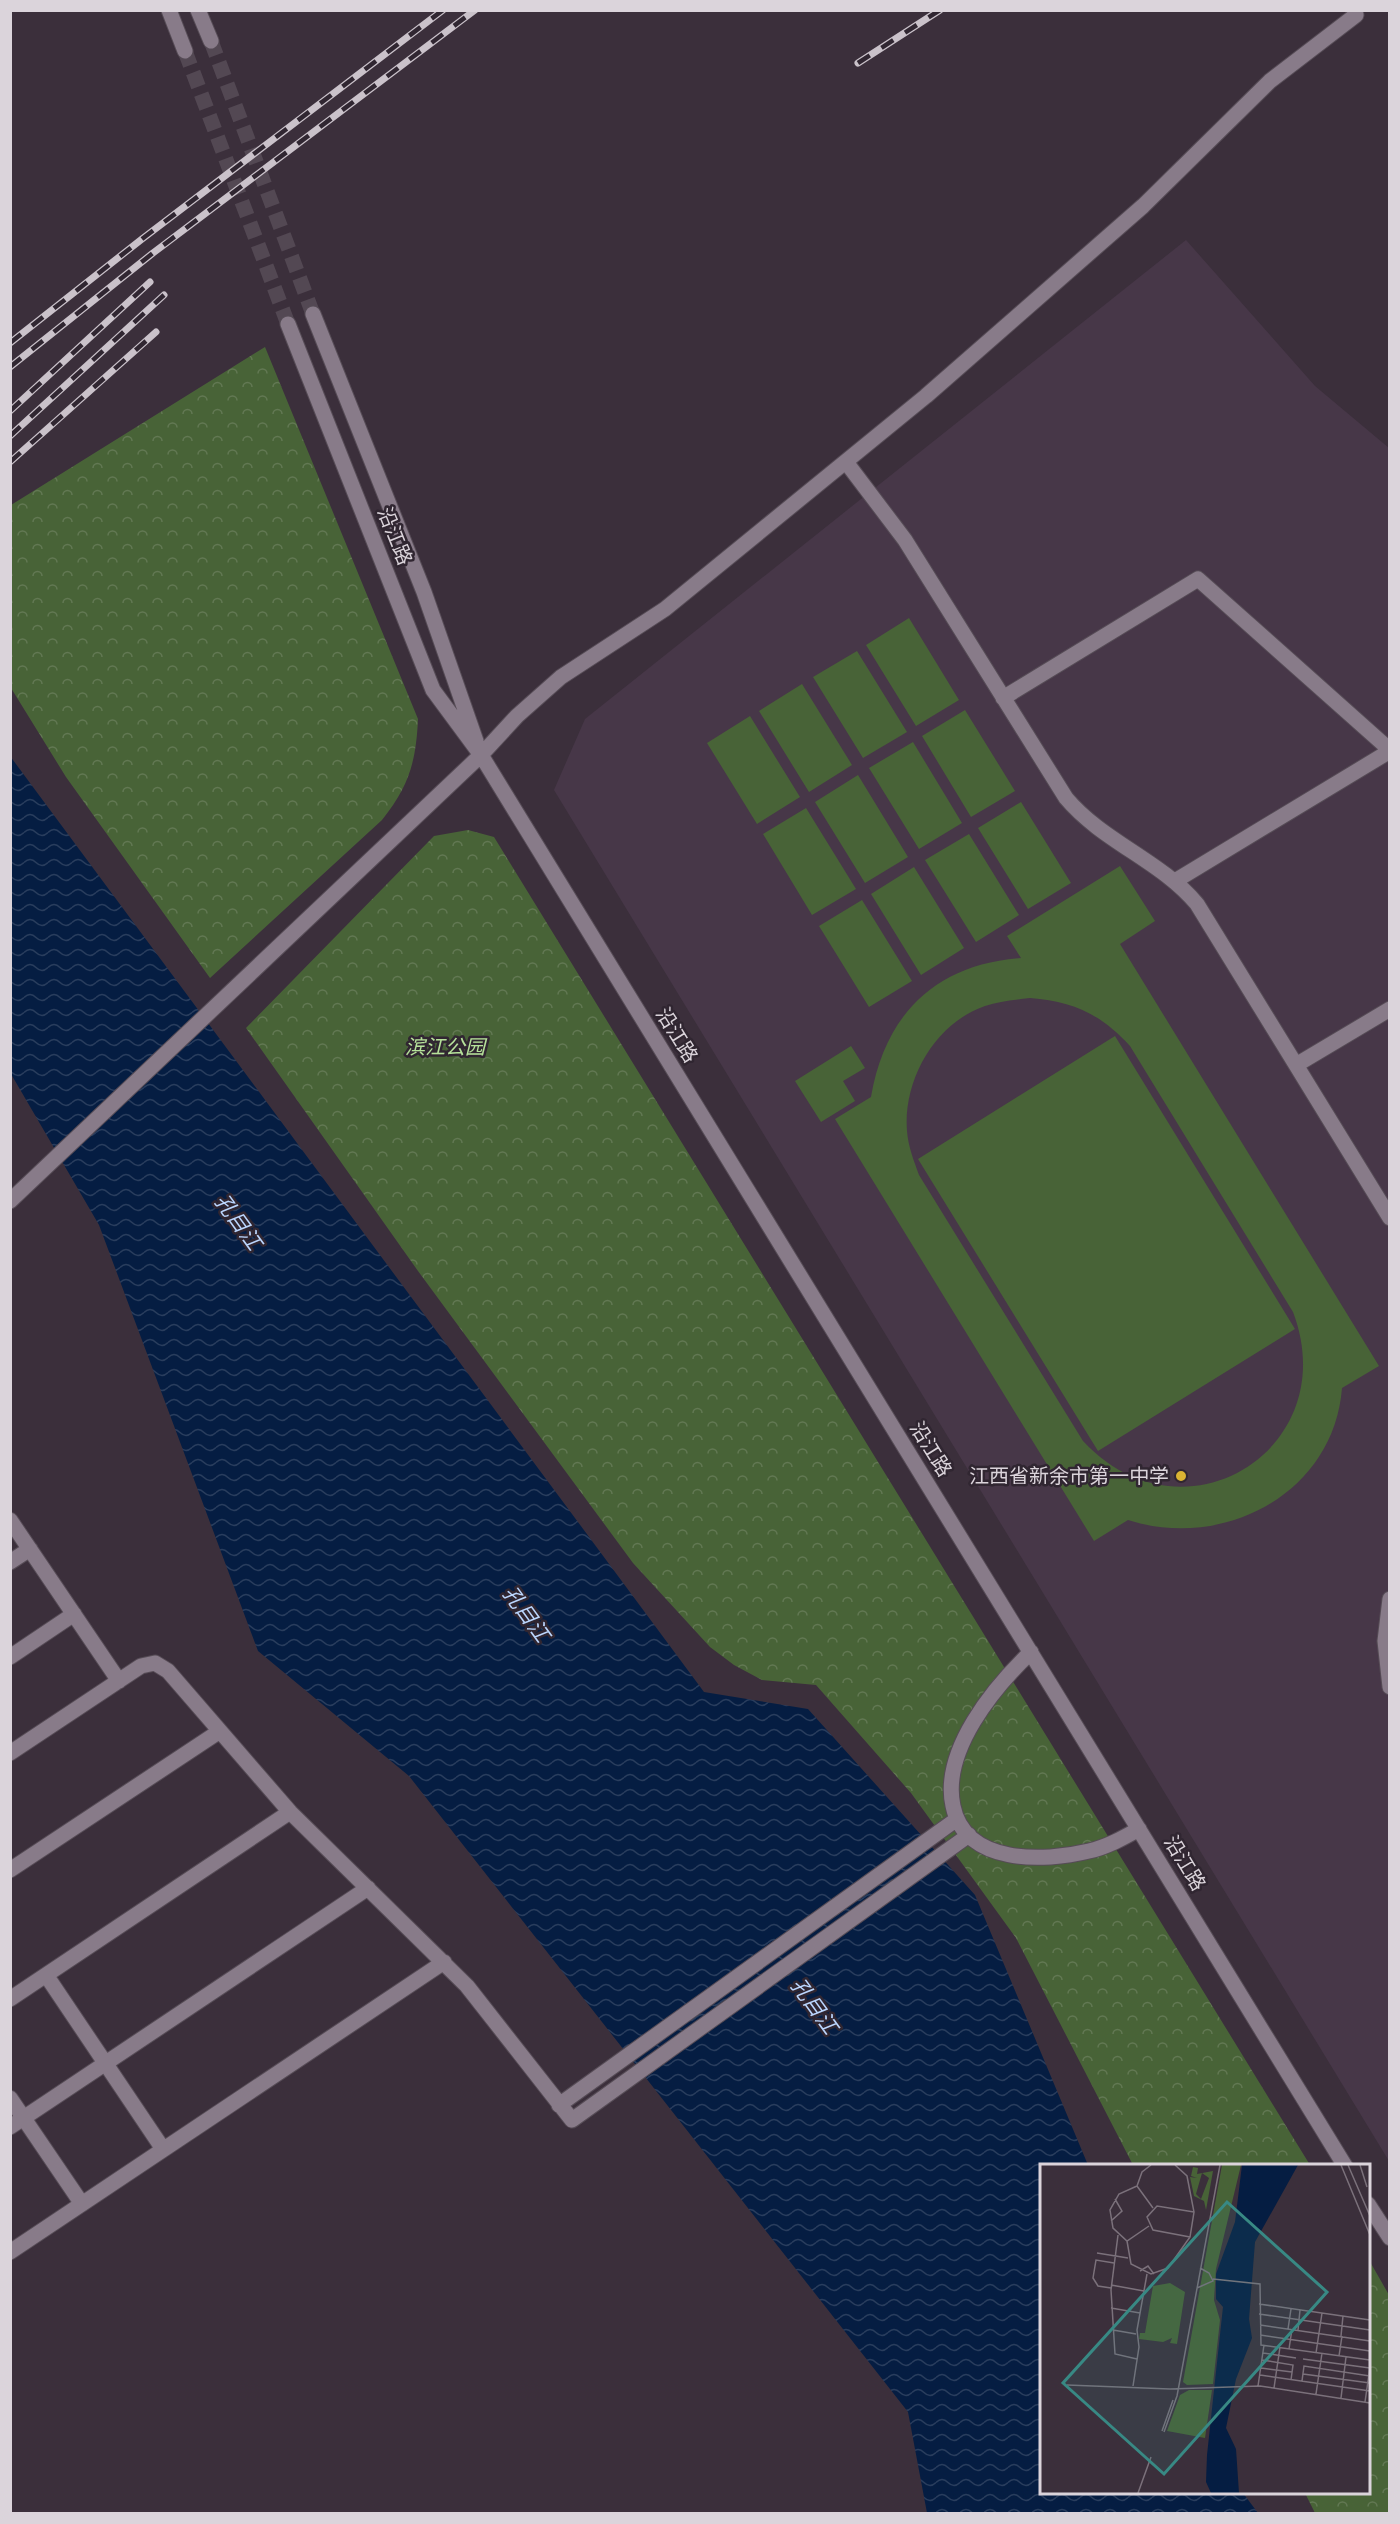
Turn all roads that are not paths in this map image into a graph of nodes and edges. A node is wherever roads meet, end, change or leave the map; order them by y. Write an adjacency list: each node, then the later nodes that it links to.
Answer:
1 (170, 10): 5 (street)
2 (198, 10): 4 (street)
3 (1356, 15): 8 (street)
4 (211, 41)
5 (185, 51)
6 (313, 314): 11 (street, 沿江路)
7 (288, 324): 11 (street, 沿江路)
8 (846, 462): 9 (street); 11 (street)
9 (1003, 698): 10 (street); 12 (street)
10 (1389, 751): 12 (street)
11 (481, 755): 15 (street); 22 (street, 沿江路)
12 (1175, 881): 14 (street)
13 (1389, 1009): 14 (street)
14 (1296, 1065): 16 (street)
15 (10, 1201)
16 (1389, 1218)
17 (10, 1520): 18 (street)
18 (30, 1549): 19 (street); 21 (street)
19 (10, 1562)
20 (1389, 1599): 25 (street)
21 (74, 1614): 23 (street); 24 (street)
22 (1030, 1652): 29 (street); 30 (street, 沿江路)
23 (10, 1657)
24 (118, 1681): 26 (street); 27 (street)
25 (1389, 1687)
26 (220, 1731): 28 (street); 32 (street)
27 (10, 1753)
28 (290, 1812): 33 (street); 35 (street)
29 (957, 1819): 31 (street); 39 (street)
30 (1139, 1829): 31 (street); 43 (street, 沿江路)
31 (969, 1835): 39 (street)
32 (10, 1870)
33 (368, 1888): 34 (street); 37 (street)
34 (444, 1962): 39 (street); 42 (street)
35 (46, 1975): 36 (street); 37 (street)
36 (12, 1995)
37 (106, 2064): 40 (street); 42 (street)
38 (10, 2098): 40 (street)
39 (559, 2105)
40 (24, 2118): 41 (street); 44 (street)
41 (10, 2127)
42 (164, 2149): 44 (street)
43 (1344, 2164)
44 (82, 2204): 47 (street)
45 (1370, 2207): 46 (street)
46 (1389, 2238)
47 (10, 2252)

